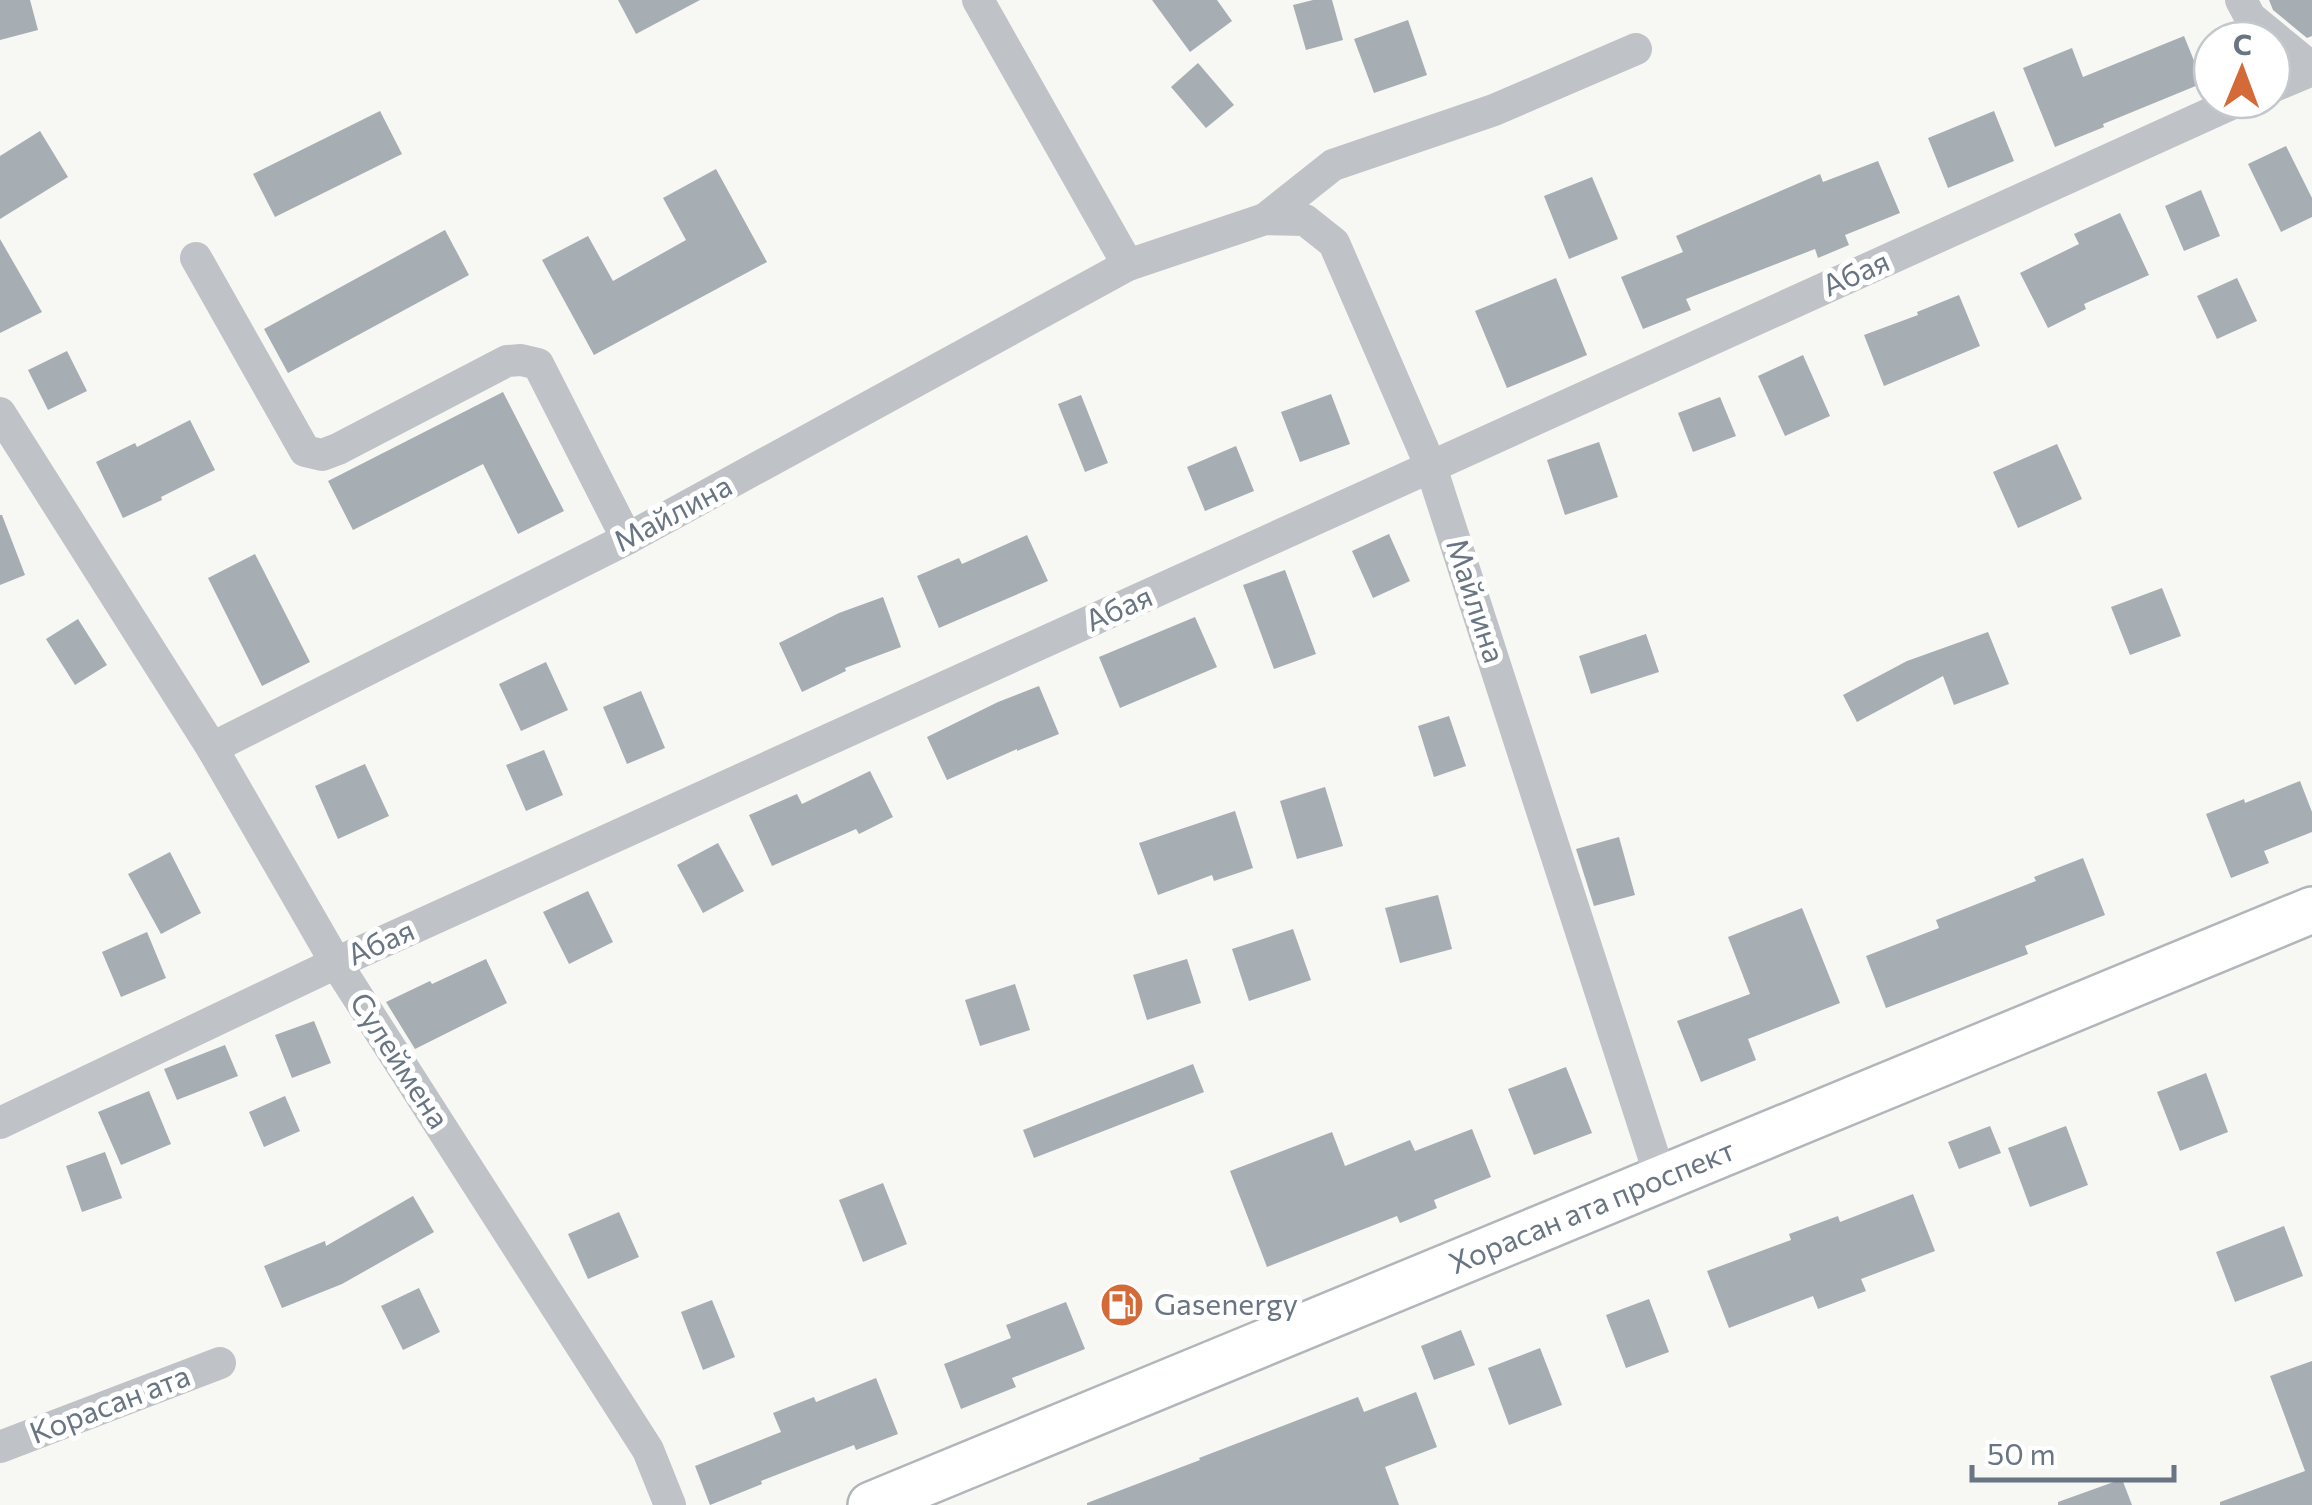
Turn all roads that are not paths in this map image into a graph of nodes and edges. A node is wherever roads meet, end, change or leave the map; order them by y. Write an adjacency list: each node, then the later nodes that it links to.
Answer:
1 (978, 0): 8 (street)
2 (2241, 0): 4 (street)
3 (1636, 49): 6 (street)
4 (2312, 69)
5 (2196, 120): 11 (street, Абая)
6 (1266, 219): 8 (street, Майлина); 11 (street, Майлина)
7 (196, 258): 12 (street)
8 (1128, 265): 12 (street, Майлина)
9 (0, 412): 10 (street, Сулеймена)
10 (13, 459): 13 (street, Сулеймена)
11 (1431, 467): 15 (street, Абая); 17 (street, Майлина)
12 (627, 540): 13 (street, Майлина)
13 (212, 748): 15 (street, Сулеймена)
14 (2312, 910): 17 (main road, Хорасан ата проспект)
15 (336, 963): 16 (street, Абая); 20 (street, Сулеймена)
16 (0, 1123)
17 (1661, 1178): 21 (main road, Хорасан ата проспект)
18 (220, 1363): 19 (street, Корасан ата)
19 (0, 1447)
20 (670, 1505)
21 (871, 1505)

